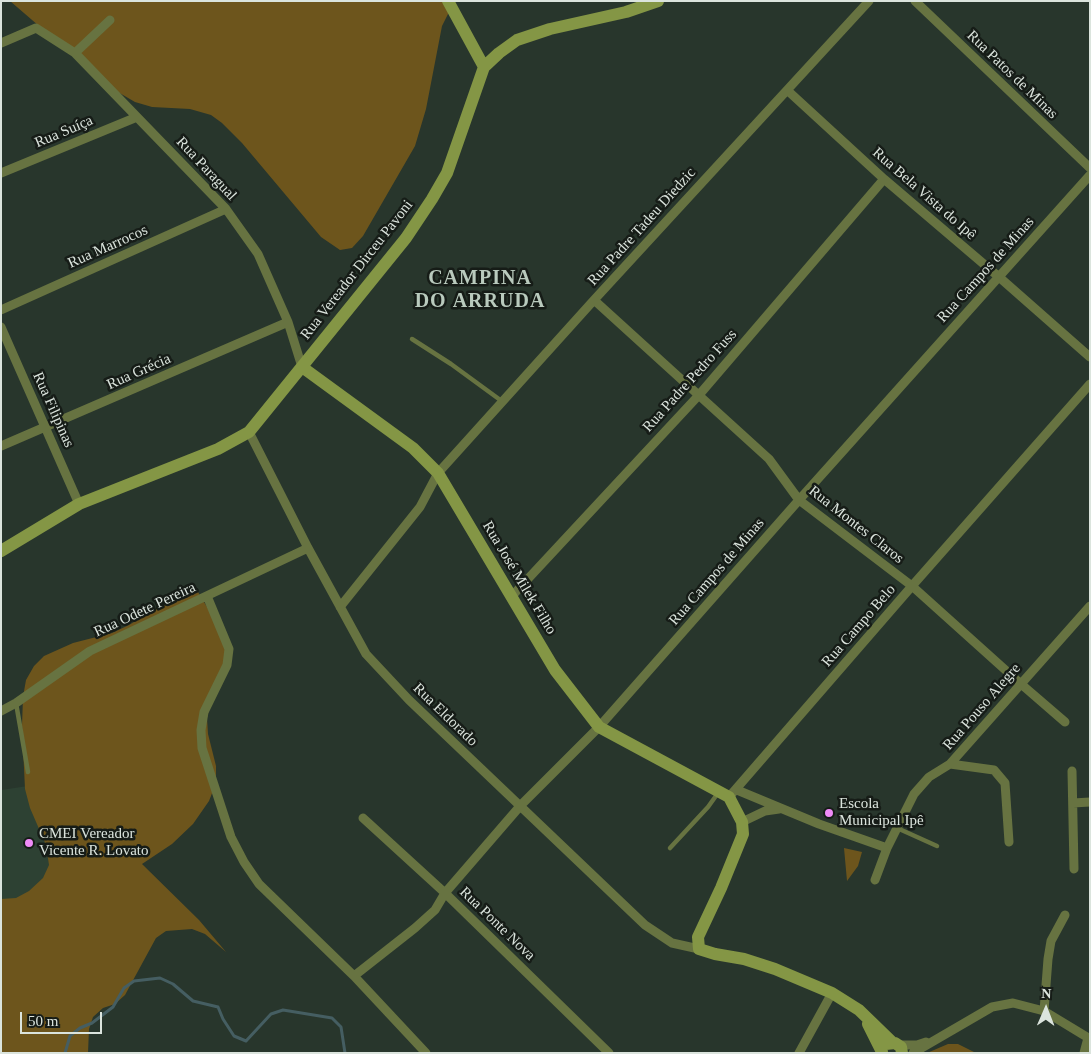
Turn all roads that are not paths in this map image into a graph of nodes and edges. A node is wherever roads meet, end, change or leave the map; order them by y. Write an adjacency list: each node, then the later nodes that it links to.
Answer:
1 (448, 1): 8 (street)
2 (658, 1): 8 (street)
3 (869, 1): 9 (street, Rua Padre Tadeu Diedzic)
4 (915, 1): 11 (street, Rua Patos de Minas)
5 (110, 20): 7 (street)
6 (1, 43): 7 (street, Rua Paragual)
7 (75, 53): 10 (street, Rua Paragual)
8 (484, 66): 23 (street, Rua Vereador Dirceu Pavoni)
9 (787, 90): 14 (street, Rua Bela Vista do Ipê); 17 (street, Rua Padre Tadeu Diedzic)
10 (137, 117): 12 (street, Rua Suíça); 15 (street, Rua Paragual)
11 (1090, 168)
12 (1, 173)
13 (1090, 174): 16 (street, Rua Campos de Minas)
14 (884, 179): 16 (street, Rua Bela Vista do Ipê); 25 (street, Rua Padre Pedro Fuss)
15 (226, 209): 18 (street, Rua Marrocos); 19 (street, Rua Paragual)
16 (999, 277): 22 (street, Rua Bela Vista do Ipê); 31 (street, Rua Campos de Minas)
17 (594, 300): 25 (street, Rua Montes Claros); 26 (street, Rua Padre Tadeu Diedzic)
18 (1, 310)
19 (288, 322): 23 (street, Rua Paragual); 27 (street, Rua Grécia)
20 (1, 327): 27 (street, Rua Filipinas)
21 (412, 340): 26 (lane)
22 (1090, 357)
23 (302, 367): 28 (street); 30 (street, Rua José Milek Filho)
24 (1090, 384): 35 (street, Rua Campo Belo)
25 (699, 395): 31 (street, Rua Montes Claros); 37 (street, Rua Padre Pedro Fuss)
26 (503, 402): 30 (street, Rua Padre Tadeu Diedzic)
27 (46, 428): 29 (street, Rua Grécia); 32 (street, Rua Filipinas)
28 (249, 432): 32 (street); 33 (street, Rua Eldorado)
29 (1, 446)
30 (438, 473): 37 (street, Rua José Milek Filho); 39 (street, Rua Padre Tadeu Diedzic)
31 (799, 500): 35 (street, Rua Montes Claros); 44 (street, Rua Campos de Minas)
32 (79, 504): 34 (street)
33 (308, 548): 36 (street, Rua Odete Pereira); 39 (street, Rua Eldorado)
34 (1, 551)
35 (912, 586): 40 (street, Rua Montes Claros); 48 (street, Rua Campo Belo)
36 (207, 596): 41 (street, Rua Odete Pereira); 65 (street)
37 (512, 596): 44 (street, Rua José Milek Filho)
38 (1090, 606): 40 (street, Rua Pouso Alegre)
39 (340, 607): 51 (street, Rua Eldorado)
40 (1021, 684): 43 (street, Rua Montes Claros); 45 (street, Rua Pouso Alegre)
41 (16, 703): 42 (street, Rua Odete Pereira); 47 (lane)
42 (1, 711)
43 (1065, 722)
44 (599, 727): 48 (street, Rua José Milek Filho); 51 (street, Rua Campos de Minas)
45 (950, 764): 55 (street, Rua Pouso Alegre); 56 (street)
46 (1072, 770): 50 (street)
47 (28, 772)
48 (728, 793): 52 (street); 54 (street); 58 (lane)
49 (1090, 802): 50 (street)
50 (1073, 803): 60 (street)
51 (521, 805): 62 (street, Rua Campos de Minas); 64 (street, Rua Eldorado)
52 (782, 809): 54 (street); 59 (street)
53 (363, 818): 62 (street, Rua Ponte Nova)
54 (742, 822): 64 (street)
55 (897, 828): 57 (lane); 59 (street, Rua Pouso Alegre)
56 (1009, 842)
57 (937, 846)
58 (670, 848)
59 (887, 848): 61 (street, Rua Pouso Alegre)
60 (1074, 869)
61 (875, 880)
62 (445, 893): 65 (street, Rua Campos de Minas); 74 (street, Rua Ponte Nova)
63 (1065, 915): 67 (street)
64 (699, 949): 66 (street)
65 (354, 976): 73 (street)
66 (832, 993): 68 (street); 75 (street)
67 (1044, 1011): 69 (street); 70 (street)
68 (865, 1017): 71 (street); 72 (street)
69 (943, 1036): 71 (street); 76 (street)
70 (1089, 1039): 77 (street)
71 (897, 1047): 72 (street)
72 (882, 1052)
73 (426, 1053)
74 (609, 1053)
75 (799, 1053)
76 (913, 1053)
77 (1084, 1053)

